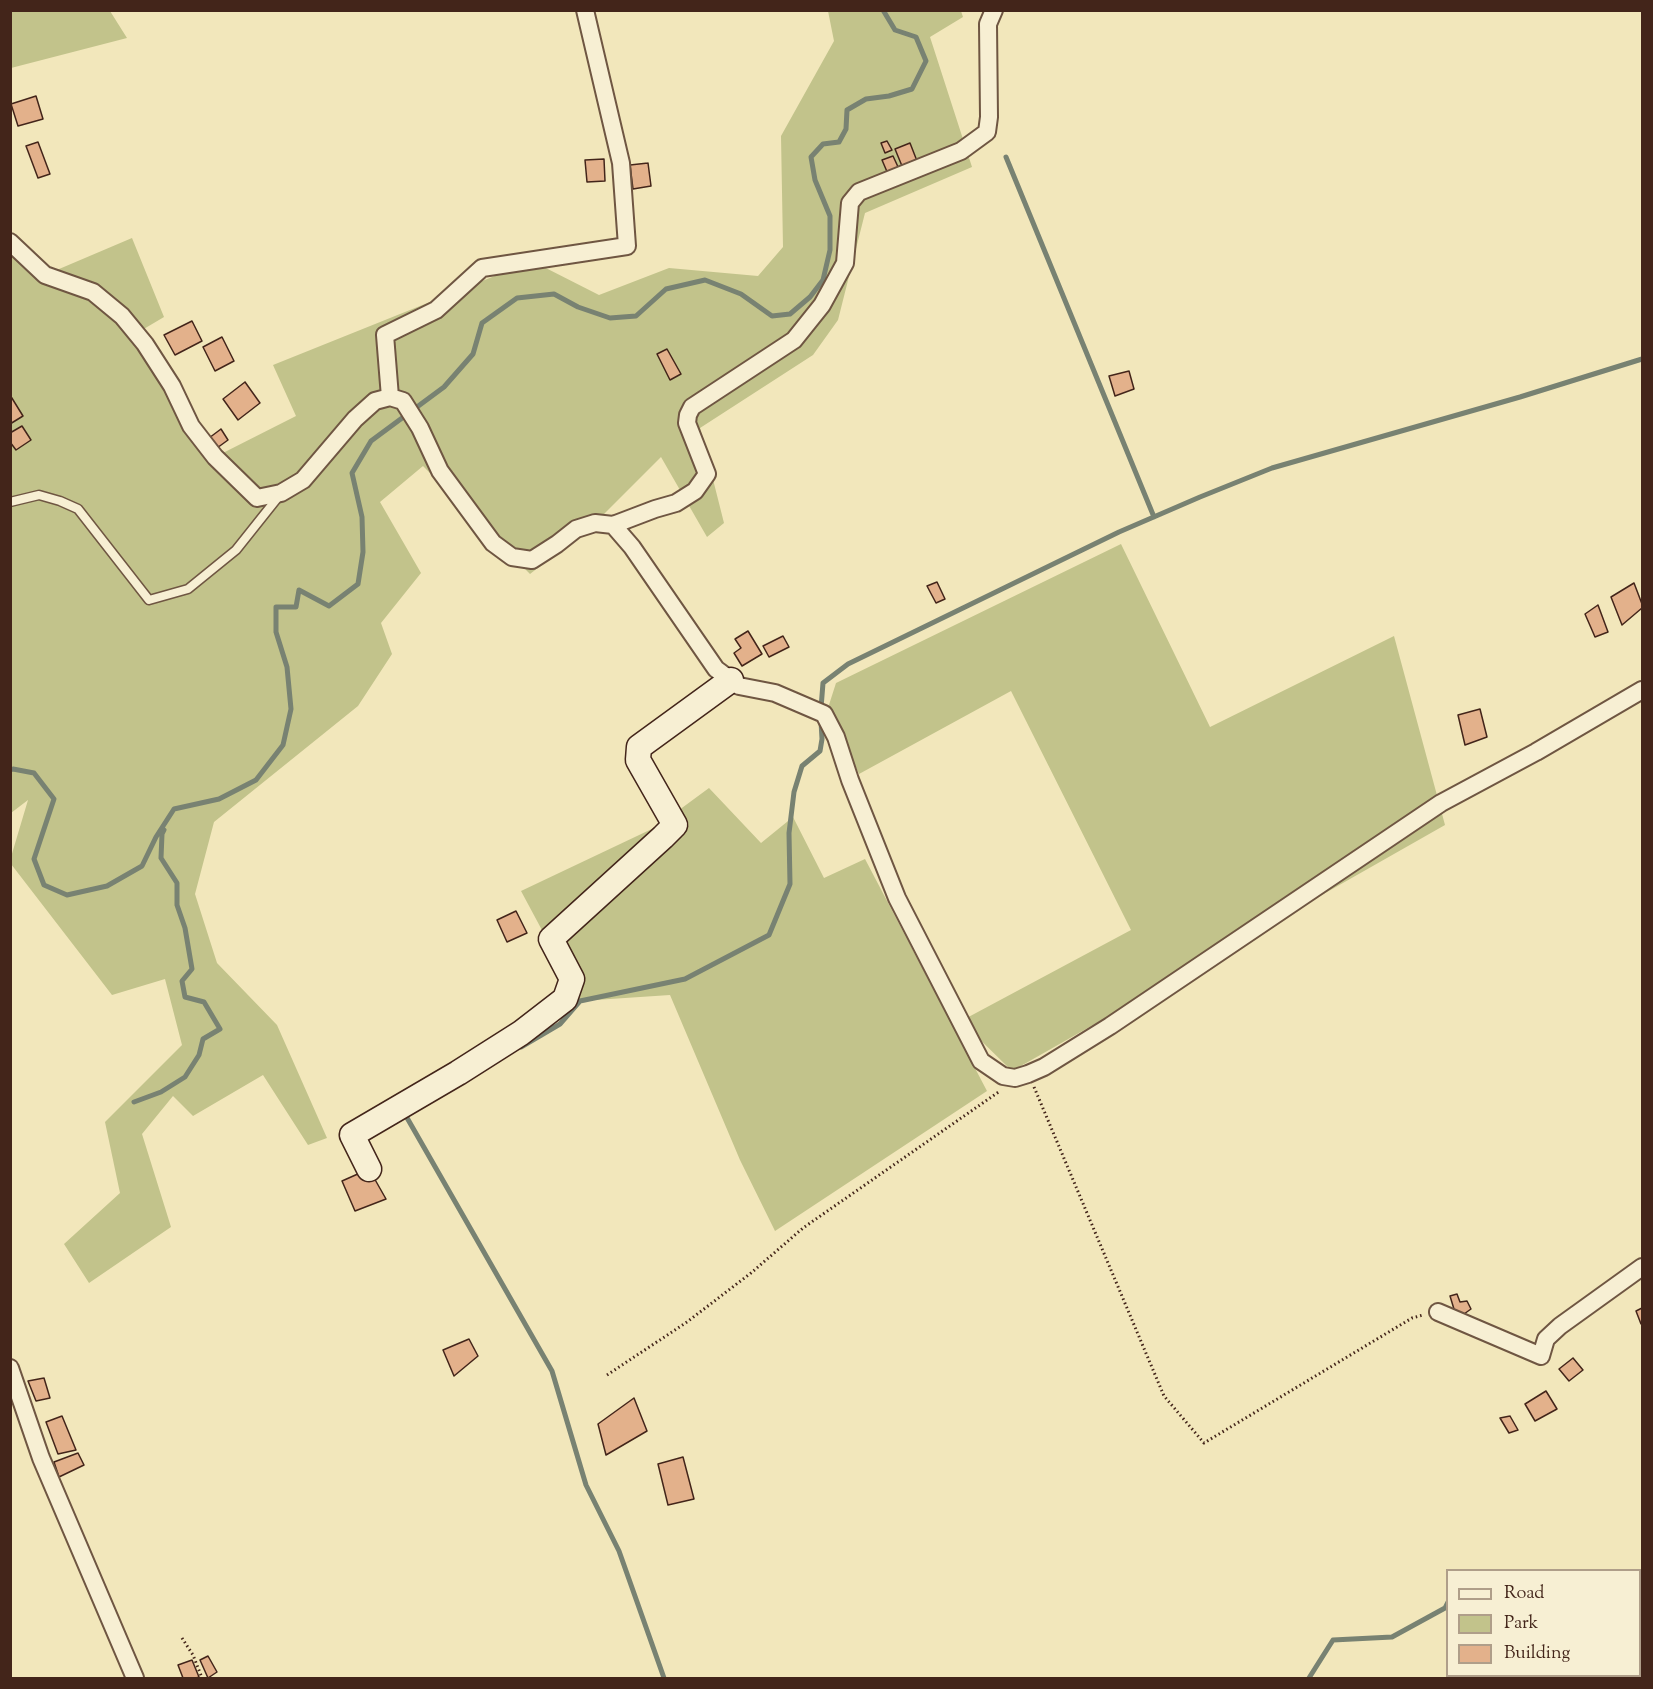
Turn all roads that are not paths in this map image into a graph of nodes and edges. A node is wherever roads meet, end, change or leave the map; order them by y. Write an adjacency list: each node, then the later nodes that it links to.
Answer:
1 (585, 10): 4 (street)
2 (994, 10): 7 (street)
3 (10, 242): 5 (street)
4 (390, 397): 5 (street); 7 (street)
5 (281, 494): 6 (lane)
6 (10, 502)
7 (613, 525): 8 (street)
8 (730, 680): 9 (street); 10 (street)
9 (1642, 690)
10 (369, 1169)
11 (1642, 1267): 12 (street)
12 (1438, 1312)
13 (10, 1368): 14 (street)
14 (135, 1678)

